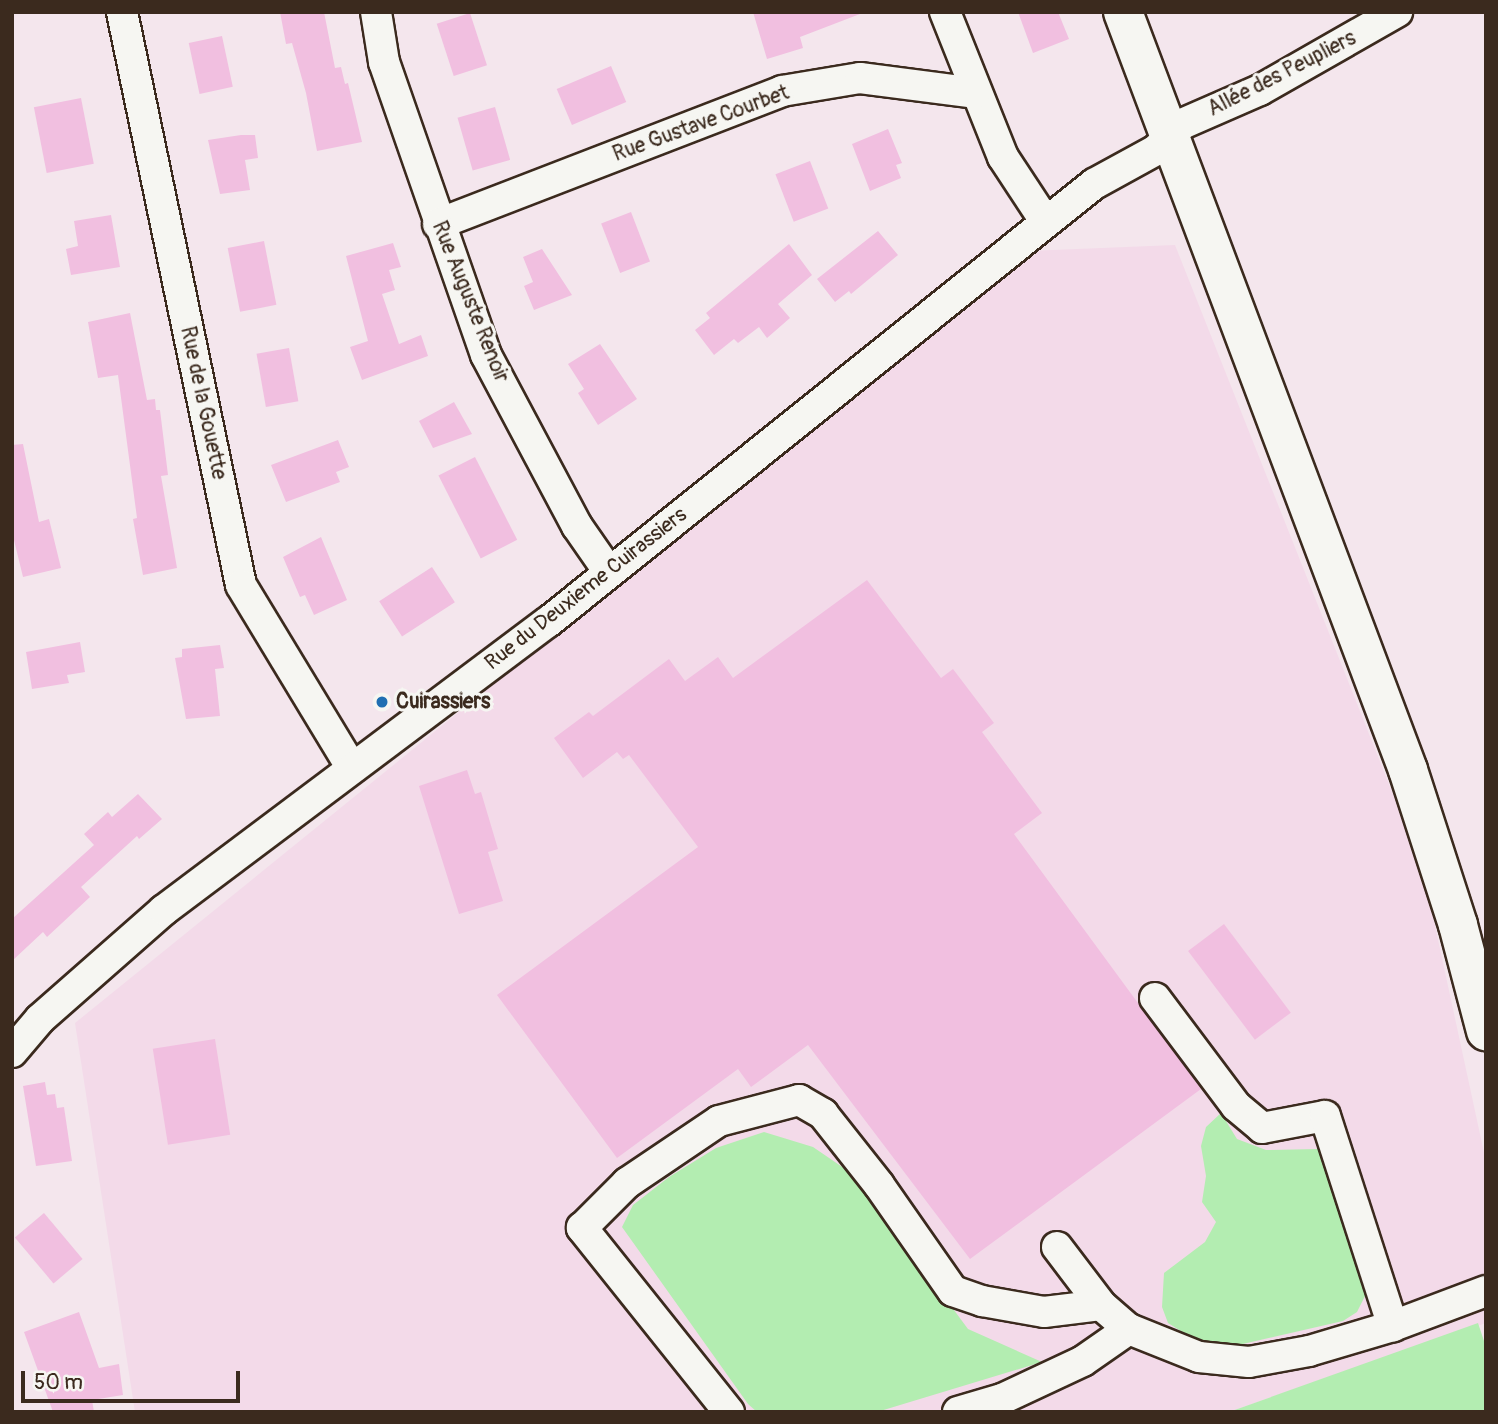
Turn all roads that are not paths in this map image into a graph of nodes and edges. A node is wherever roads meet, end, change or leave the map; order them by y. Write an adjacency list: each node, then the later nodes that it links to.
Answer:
1 (122, 12): 11 (street, Rue de la Gouette)
2 (376, 12): 9 (street, Rue Auguste Renoir)
3 (945, 12): 6 (street)
4 (1122, 12): 7 (main road)
5 (1397, 12): 7 (street, Allée des Peupliers)
6 (975, 93): 8 (street); 9 (street, Rue Gustave Courbet)
7 (1168, 137): 8 (street, Rue du Deuxieme Cuirassiers); 13 (main road)
8 (1045, 221): 10 (street, Rue du Deuxieme Cuirassiers)
9 (438, 225): 10 (street, Rue Auguste Renoir)
10 (609, 572): 11 (street, Rue du Deuxieme Cuirassiers)
11 (352, 768): 14 (street, Rue du Deuxieme Cuirassiers)
12 (1155, 998): 18 (street)
13 (1486, 1031)
14 (12, 1052)
15 (1057, 1247): 17 (street)
16 (1486, 1291): 18 (street)
17 (1101, 1305): 19 (street); 20 (street)
18 (1393, 1326): 19 (street)
19 (1129, 1329): 21 (street)
20 (730, 1412)
21 (958, 1412)

